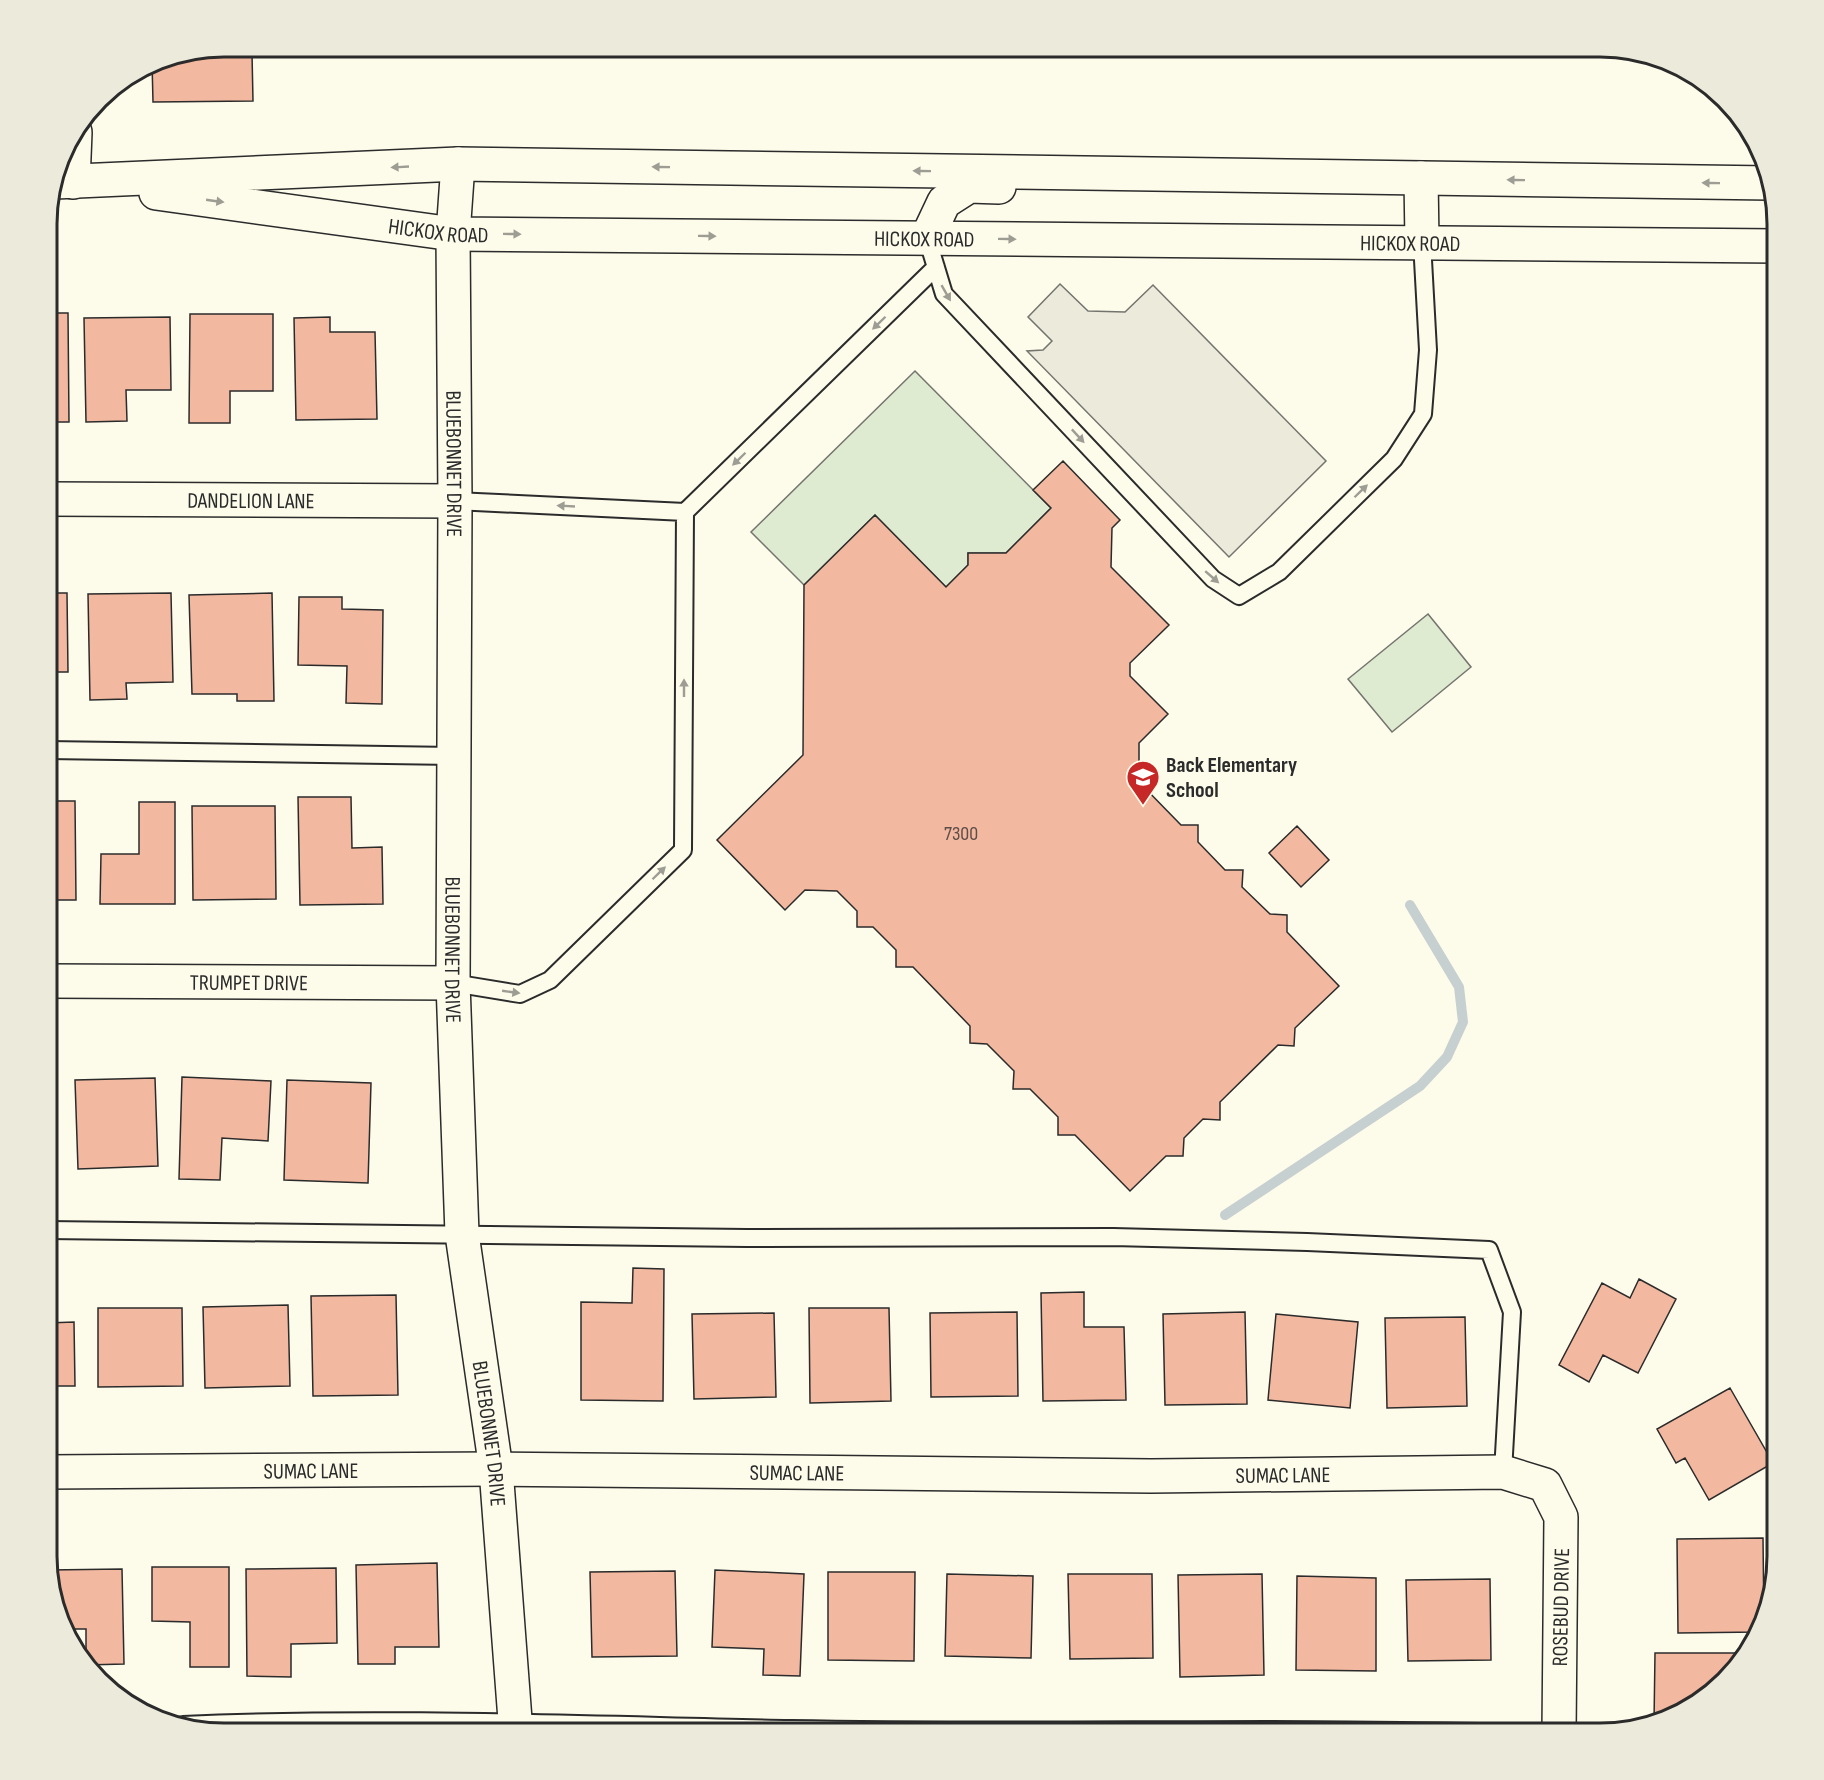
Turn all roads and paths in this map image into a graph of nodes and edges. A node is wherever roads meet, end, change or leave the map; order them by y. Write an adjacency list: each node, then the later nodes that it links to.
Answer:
1 (458, 164): 2 (street, one-way to 1); 4 (street, one-way to 4); 6 (street, BLUEBONNET DRIVE)
2 (1326, 176): 3 (street); 9 (street)
3 (1421, 178): 5 (street, one-way to 3); 7 (street)
4 (64, 182): 6 (street, HICKOX ROAD, one-way to 6)
5 (1762, 183)
6 (453, 234): 9 (street, HICKOX ROAD, one-way to 9); 11 (street, BLUEBONNET DRIVE)
7 (1422, 242): 8 (street, HICKOX ROAD); 9 (street, HICKOX ROAD, one-way to 7); 9 (lane, one-way to 7)
8 (1767, 246)
9 (931, 253): 12 (lane, one-way to 12)
10 (57, 499): 11 (street, DANDELION LANE)
11 (455, 501): 12 (lane, one-way to 11); 14 (street, BLUEBONNET DRIVE)
12 (685, 512): 16 (lane, one-way to 12)
13 (57, 750): 14 (lane)
14 (454, 756): 16 (street, BLUEBONNET DRIVE)
15 (57, 981): 16 (street, TRUMPET DRIVE)
16 (453, 983): 18 (street, BLUEBONNET DRIVE)
17 (57, 1230): 18 (lane)
18 (462, 1234): 19 (street, BLUEBONNET DRIVE); 21 (lane)
19 (496, 1469): 20 (street, SUMAC LANE); 21 (street, SUMAC LANE); 25 (street, BLUEBONNET DRIVE)
20 (57, 1472)
21 (1503, 1472): 22 (street, SUMAC LANE)
22 (1545, 1485): 26 (street, ROSEBUD DRIVE)
23 (232, 1723): 24 (lane)
24 (340, 1723)
25 (516, 1723)
26 (1559, 1723)

